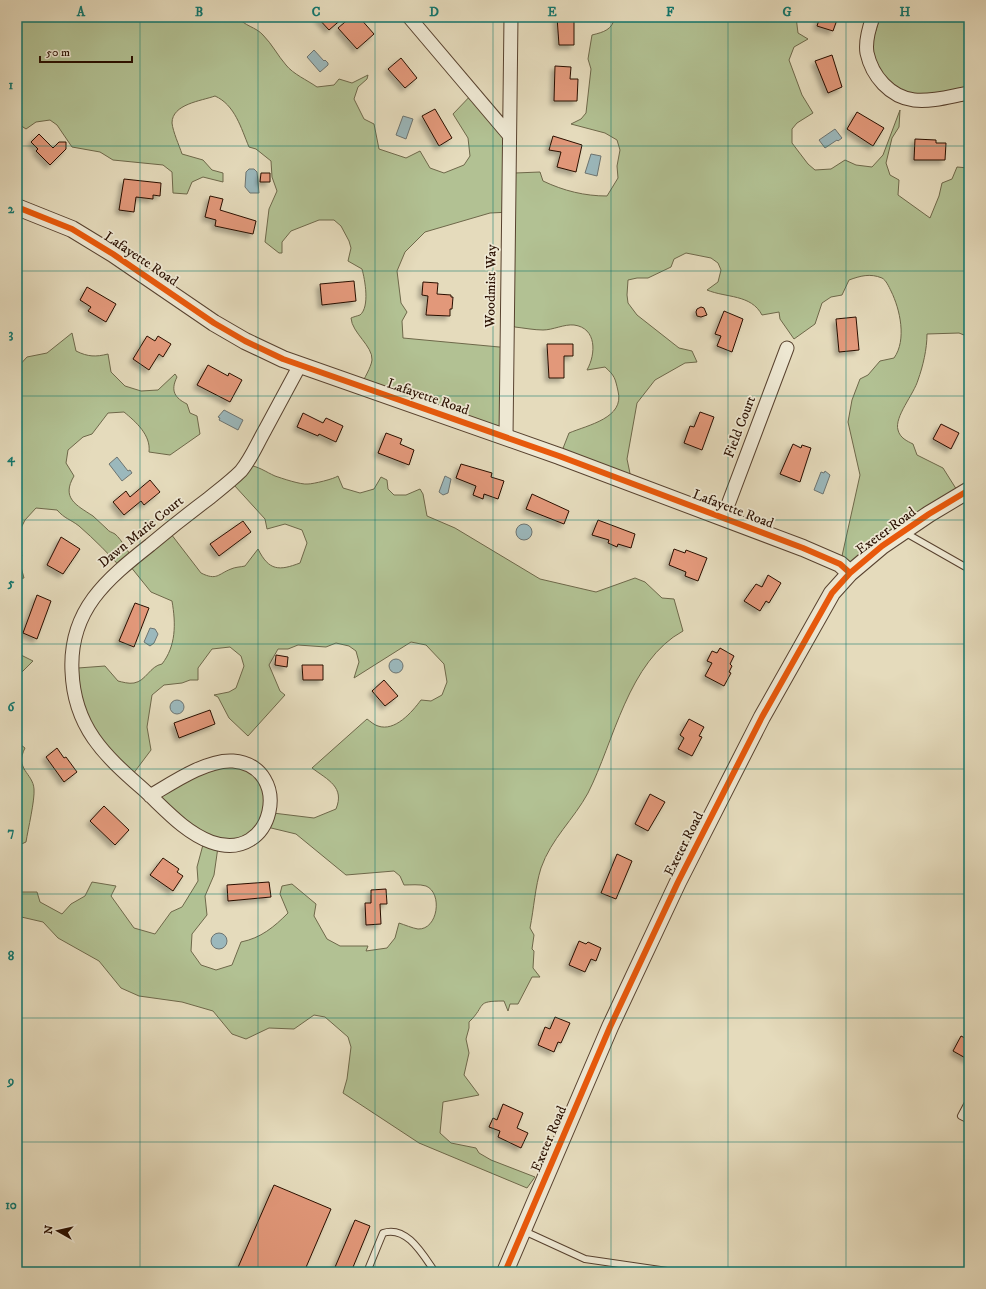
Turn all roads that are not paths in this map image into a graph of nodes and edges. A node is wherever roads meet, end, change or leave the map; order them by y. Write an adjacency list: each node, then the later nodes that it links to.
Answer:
1 (409, 17): 5 (street)
2 (511, 17): 5 (street, Woodmist Way)
3 (873, 17): 4 (street)
4 (969, 93)
5 (510, 135): 9 (street, Woodmist Way)
6 (17, 207): 8 (street, Lafayette Road)
7 (788, 348): 11 (street, Field Court)
8 (300, 365): 9 (street, Lafayette Road); 15 (street, Dawn Marie Court)
9 (506, 437): 11 (street, Lafayette Road)
10 (969, 490): 12 (street, Exeter Road)
11 (723, 518): 14 (street, Lafayette Road)
12 (903, 532): 13 (lane); 14 (street, Exeter Road)
13 (969, 569)
14 (850, 573): 18 (street, Exeter Road)
15 (150, 796): 15 (street, Dawn Marie Court)
16 (969, 1101): 17 (lane)
17 (969, 1120)
18 (523, 1230): 21 (street, Exeter Road); 22 (lane)
19 (367, 1272): 20 (lane)
20 (435, 1272)
21 (505, 1272)
22 (674, 1272)

